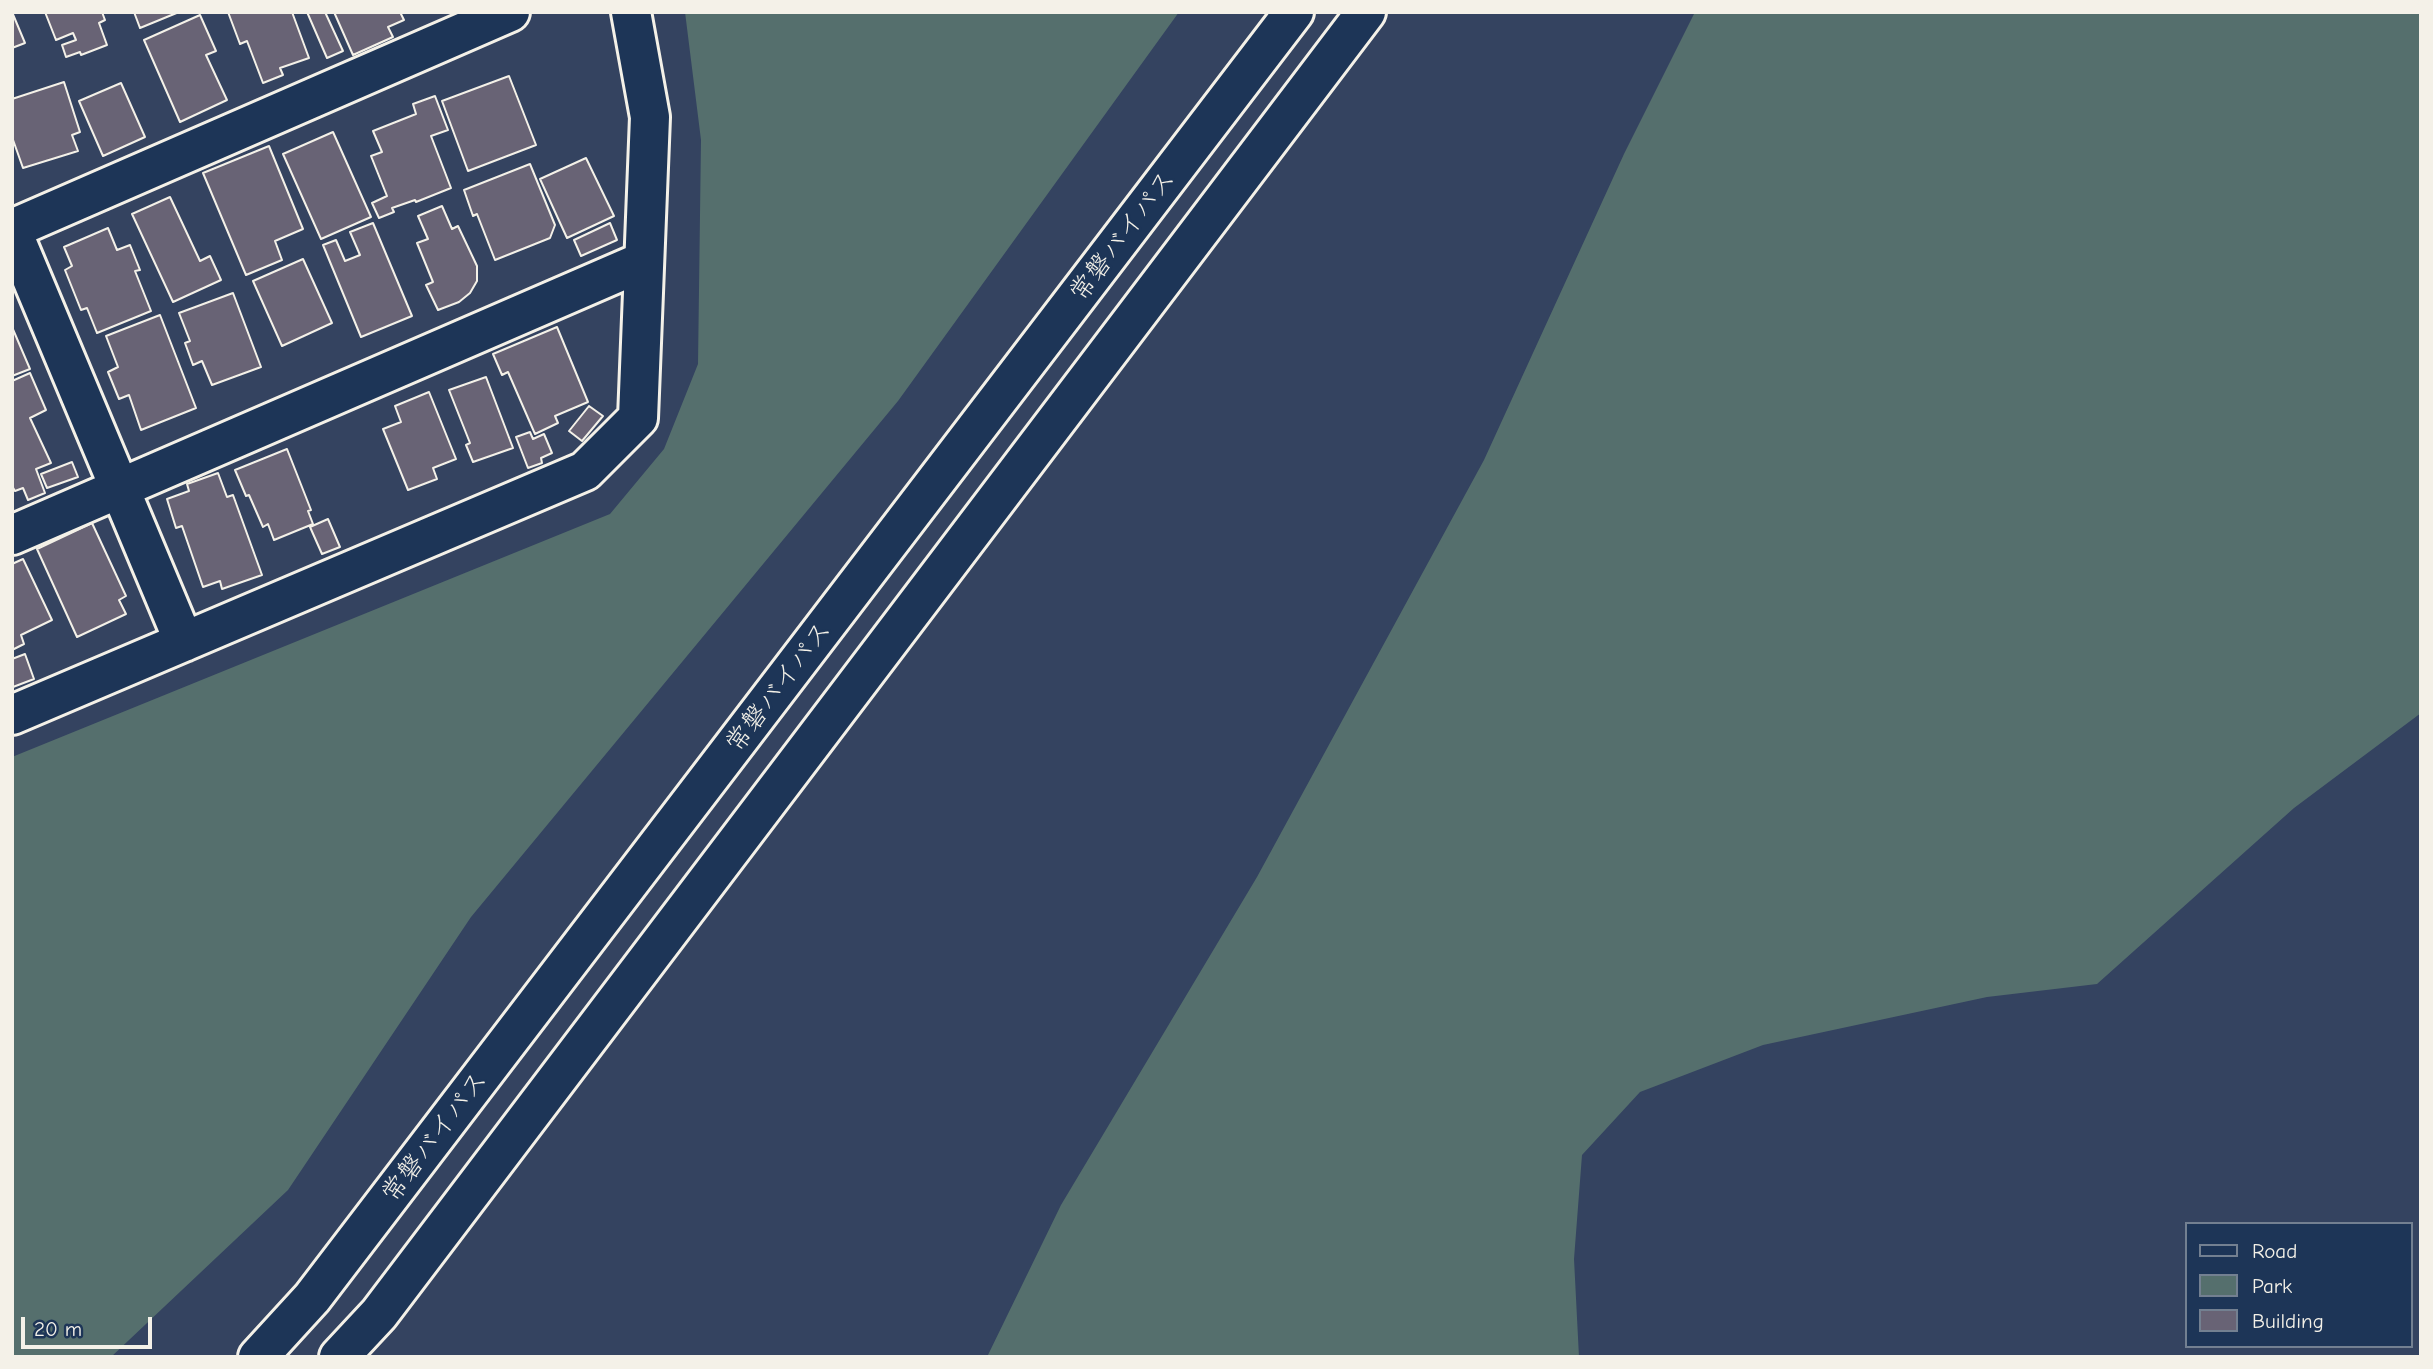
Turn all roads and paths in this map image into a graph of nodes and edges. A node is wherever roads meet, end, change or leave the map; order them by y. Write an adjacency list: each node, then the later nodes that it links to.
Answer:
1 (510, 12): 5 (main road)
2 (631, 12): 6 (main road)
3 (1294, 12): 11 (main road, 常磐バイパス)
4 (1366, 12): 12 (main road)
5 (12, 230): 7 (main road)
6 (644, 261): 7 (main road); 9 (main road)
7 (120, 488): 8 (main road); 9 (main road)
8 (12, 535)
9 (184, 642): 10 (main road)
10 (12, 715)
11 (258, 1357)
12 (339, 1357)

